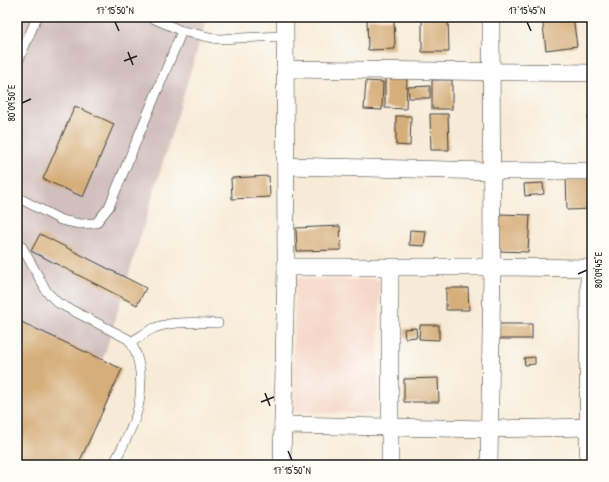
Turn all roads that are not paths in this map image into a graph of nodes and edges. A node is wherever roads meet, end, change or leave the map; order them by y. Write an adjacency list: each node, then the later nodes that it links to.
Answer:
1 (37, 17): 7 (lane)
2 (150, 17): 5 (lane)
3 (284, 17): 6 (street)
4 (491, 17): 9 (street)
5 (182, 31): 6 (lane); 14 (lane)
6 (285, 36): 8 (street)
7 (17, 64)
8 (285, 69): 9 (street); 11 (street)
9 (491, 71): 10 (street); 12 (street)
10 (592, 73)
11 (286, 166): 12 (street); 16 (street)
12 (491, 171): 13 (street); 17 (street)
13 (592, 171)
14 (17, 197)
15 (17, 243): 21 (lane)
16 (286, 267): 18 (street); 22 (street)
17 (492, 267): 18 (street); 19 (street); 25 (street)
18 (390, 268): 24 (street)
19 (591, 268): 23 (street)
20 (218, 323): 21 (lane)
21 (131, 342): 26 (lane)
22 (283, 425): 24 (street); 27 (street)
23 (590, 427): 25 (street); 30 (street)
24 (390, 428): 25 (street); 28 (street)
25 (490, 429): 29 (street)
26 (113, 465)
27 (282, 465)
28 (390, 465)
29 (489, 465)
30 (588, 465)

